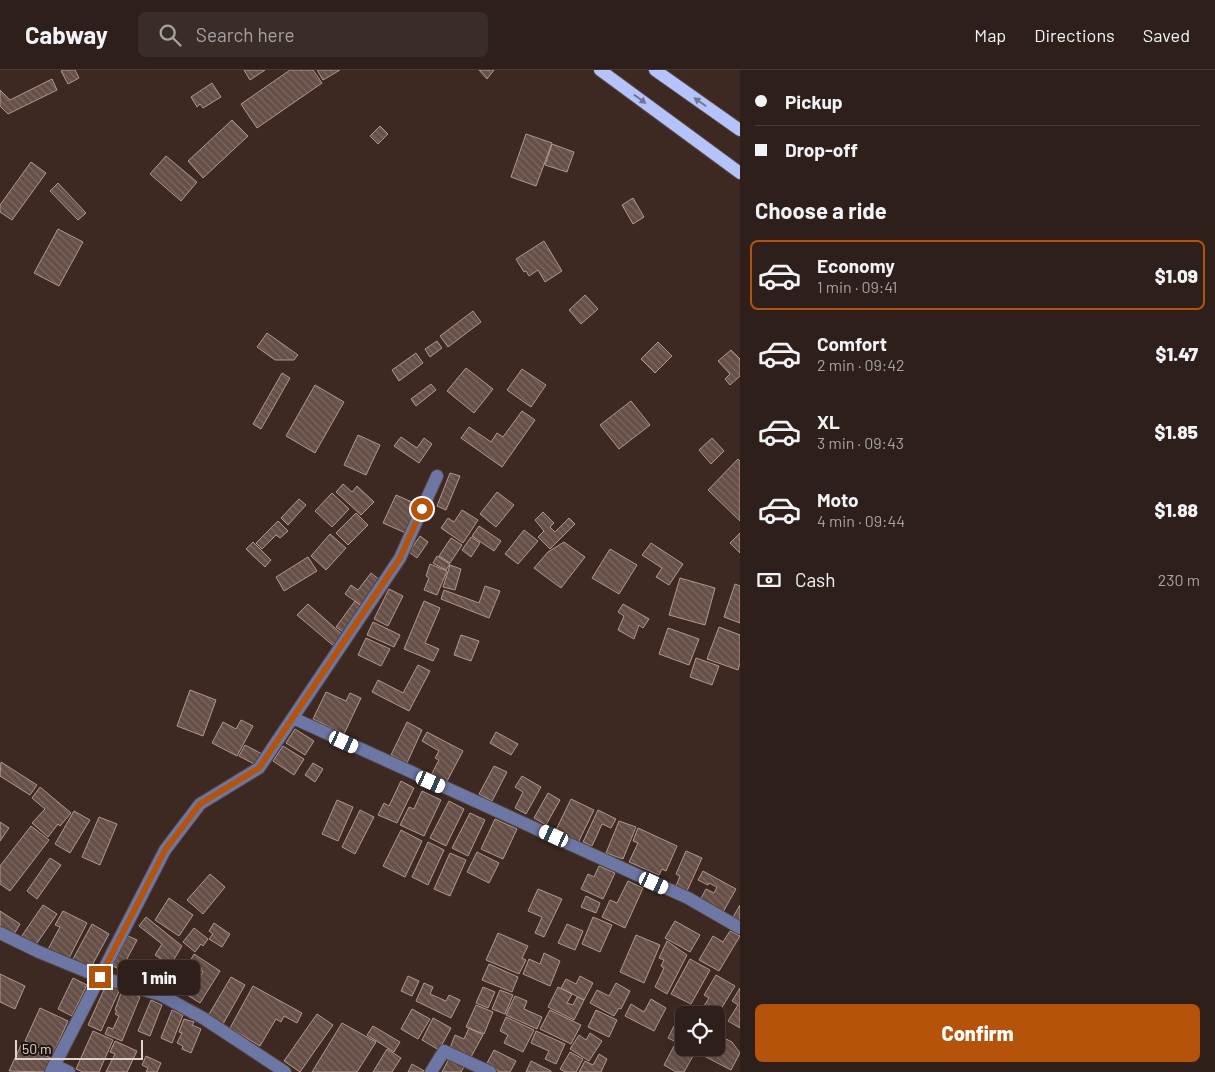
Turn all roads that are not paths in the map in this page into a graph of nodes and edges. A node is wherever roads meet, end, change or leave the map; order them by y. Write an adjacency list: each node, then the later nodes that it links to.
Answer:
1 (600, 70): 4 (main road, one-way to 4)
2 (655, 70): 3 (main road, one-way to 2)
3 (740, 130)
4 (740, 173)
5 (437, 476): 6 (street)
6 (293, 718): 7 (street); 9 (street)
7 (740, 928)
8 (0, 933): 9 (street)
9 (100, 977): 10 (street); 12 (street)
10 (53, 1069): 11 (street)
11 (69, 1072)
12 (285, 1072)
13 (431, 1072): 14 (street)
14 (490, 1072)

